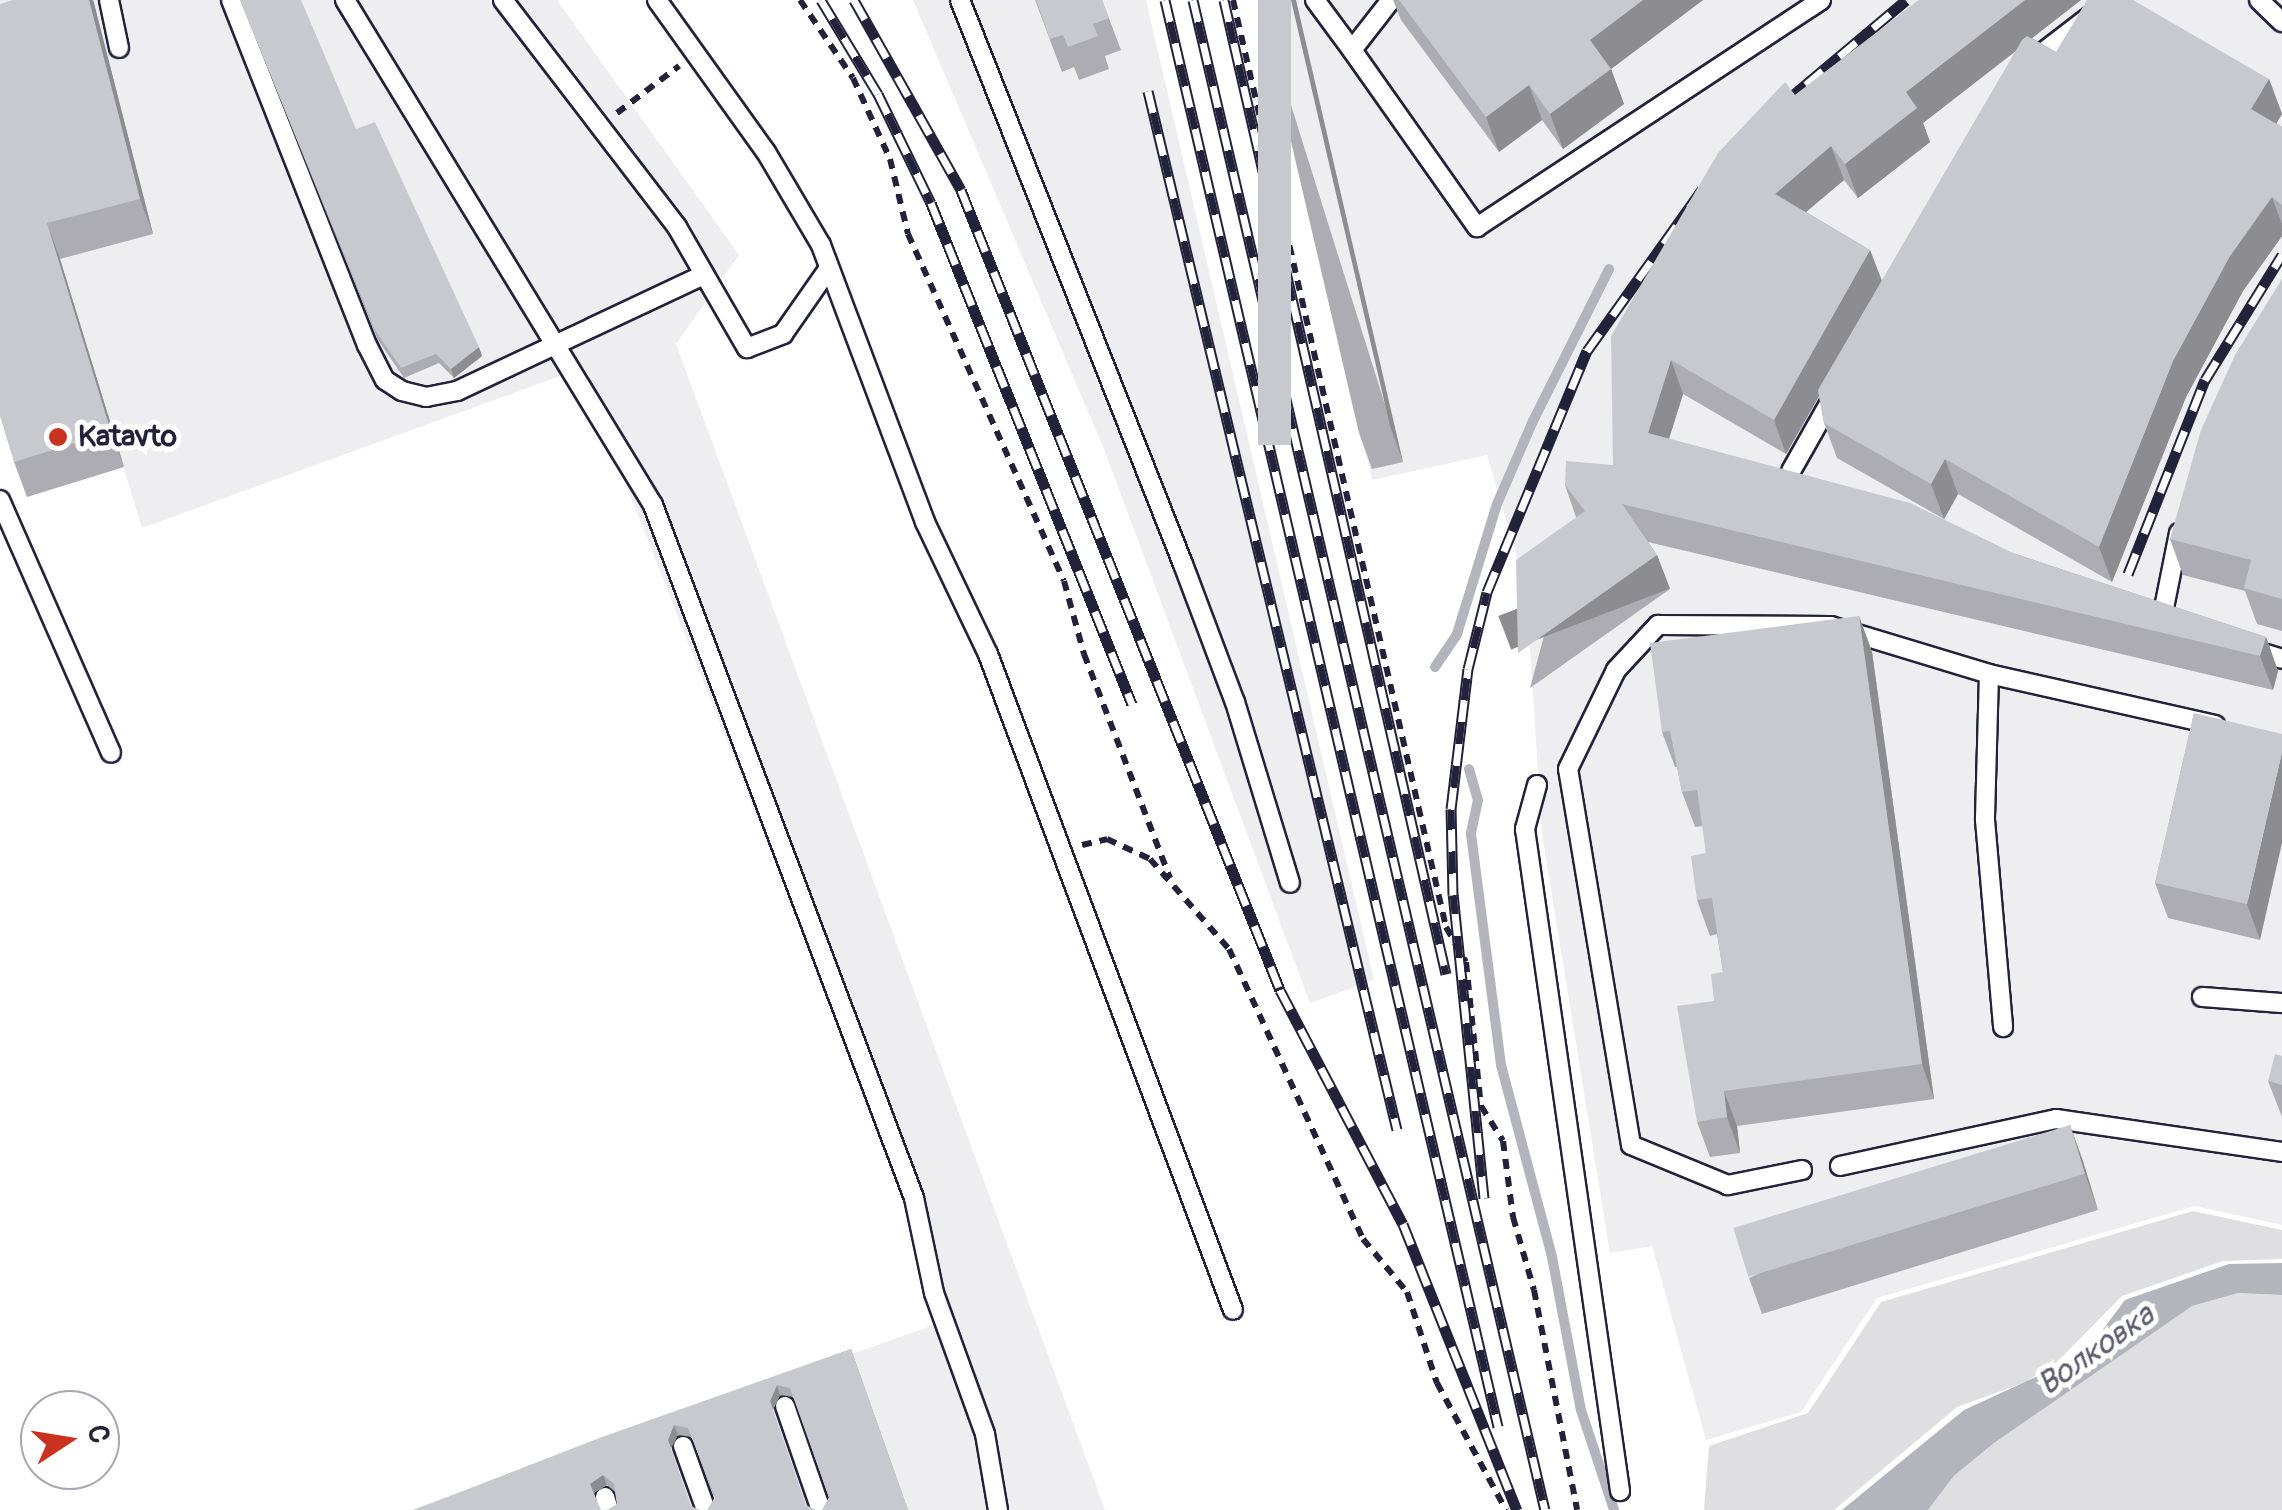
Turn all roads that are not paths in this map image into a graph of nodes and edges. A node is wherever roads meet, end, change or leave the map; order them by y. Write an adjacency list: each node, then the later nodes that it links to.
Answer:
1 (108, 0): 13 (lane)
2 (231, 0): 18 (lane)
3 (345, 0): 18 (lane)
4 (503, 0): 17 (lane)
5 (657, 0): 16 (lane)
6 (960, 0): 30 (lane)
7 (1315, 0): 14 (lane)
8 (1391, 0): 14 (lane)
9 (1821, 0): 14 (lane)
10 (2111, 0): 15 (lane)
11 (2259, 0): 12 (lane)
12 (2282, 22)
13 (119, 48)
14 (1352, 50)
15 (2017, 73)
16 (829, 268): 17 (lane); 37 (lane)
17 (704, 274): 18 (lane)
18 (556, 344): 43 (lane)
19 (1840, 384): 20 (lane)
20 (1791, 472)
21 (0, 500): 28 (lane)
22 (2183, 515): 23 (lane)
23 (2159, 622)
24 (2229, 643): 25 (lane)
25 (2282, 659)
26 (1989, 674): 27 (lane); 33 (lane); 36 (lane)
27 (2236, 731)
28 (112, 753)
29 (1537, 785): 40 (lane)
30 (1290, 883)
31 (2202, 997): 32 (lane)
32 (2282, 1003)
33 (2003, 1027)
34 (2282, 1152): 35 (lane)
35 (1840, 1166)
36 (1802, 1170)
37 (1234, 1310)
38 (785, 1406): 42 (lane)
39 (683, 1446): 41 (lane)
40 (1620, 1490)
41 (706, 1510)
42 (821, 1510)
43 (998, 1510)

